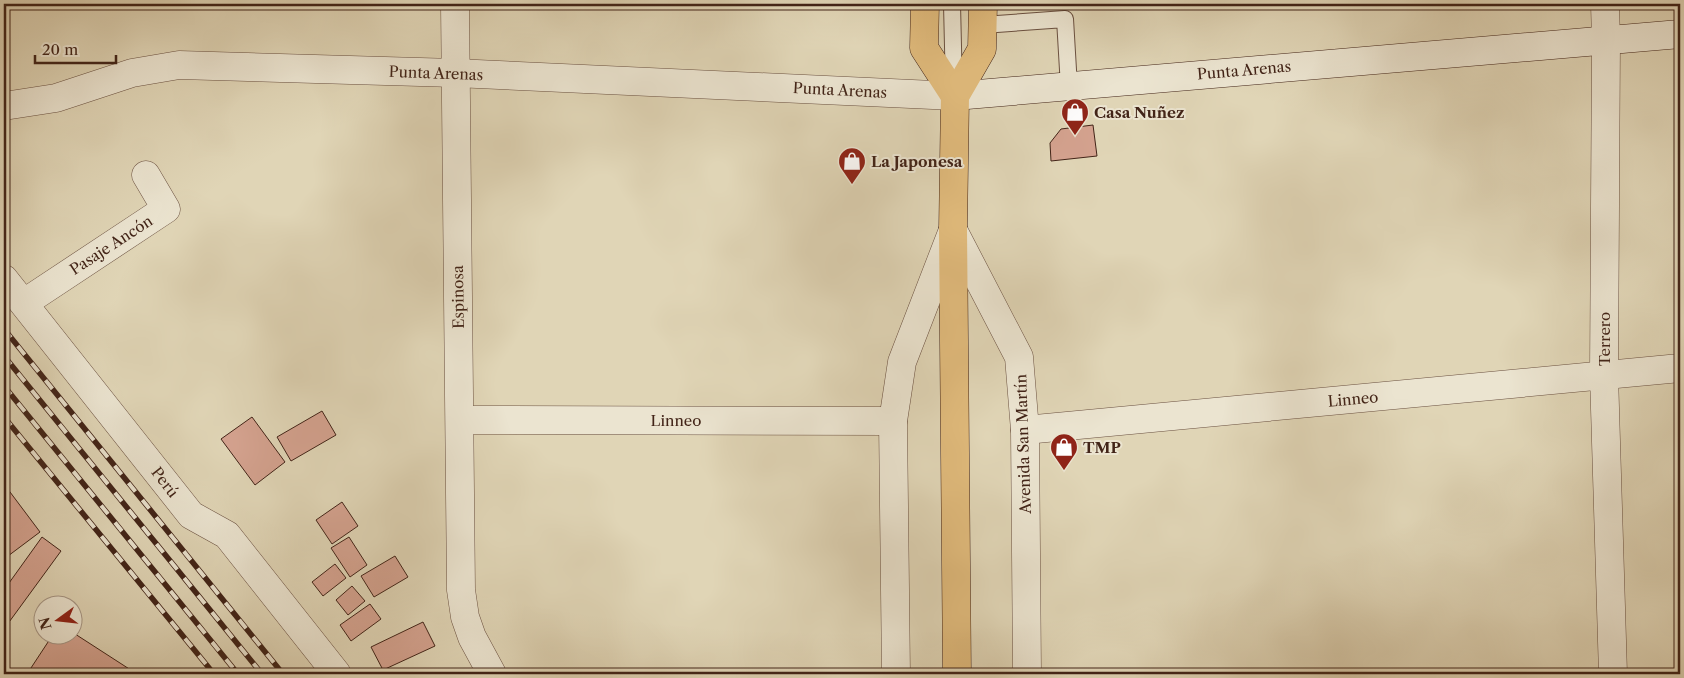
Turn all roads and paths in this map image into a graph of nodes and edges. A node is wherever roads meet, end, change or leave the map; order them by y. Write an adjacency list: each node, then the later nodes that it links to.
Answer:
1 (455, 4): 8 (street, Espinosa)
2 (925, 4): 10 (main road)
3 (952, 4): 10 (lane)
4 (1605, 4): 7 (street, Terrero)
5 (983, 14): 9 (lane); 10 (main road, Avenida San Martín)
6 (1680, 34): 7 (street, Punta Arenas)
7 (1606, 40): 9 (street, Punta Arenas); 17 (street, Terrero)
8 (455, 73): 10 (street, Punta Arenas); 11 (street, Punta Arenas); 18 (street, Espinosa)
9 (1069, 87): 10 (street, Punta Arenas)
10 (955, 96): 13 (main road, Avenida San Martín)
11 (4, 106)
12 (146, 175): 15 (street, Pasaje Ancón)
13 (953, 230): 19 (street, Avenida San Martín); 20 (street, Avenida San Martín); 24 (main road, Avenida San Martín)
14 (4, 278): 15 (street, Perú)
15 (24, 303): 21 (street, Perú)
16 (1680, 368): 17 (street, Linneo)
17 (1604, 375): 20 (street, Linneo); 26 (street, Terrero)
18 (460, 420): 19 (street, Linneo); 22 (street, Espinosa)
19 (893, 421): 23 (street, Avenida San Martín)
20 (1025, 430): 25 (street, Avenida San Martín)
21 (337, 674)
22 (492, 674)
23 (896, 674)
24 (957, 674)
25 (1027, 674)
26 (1613, 674)

